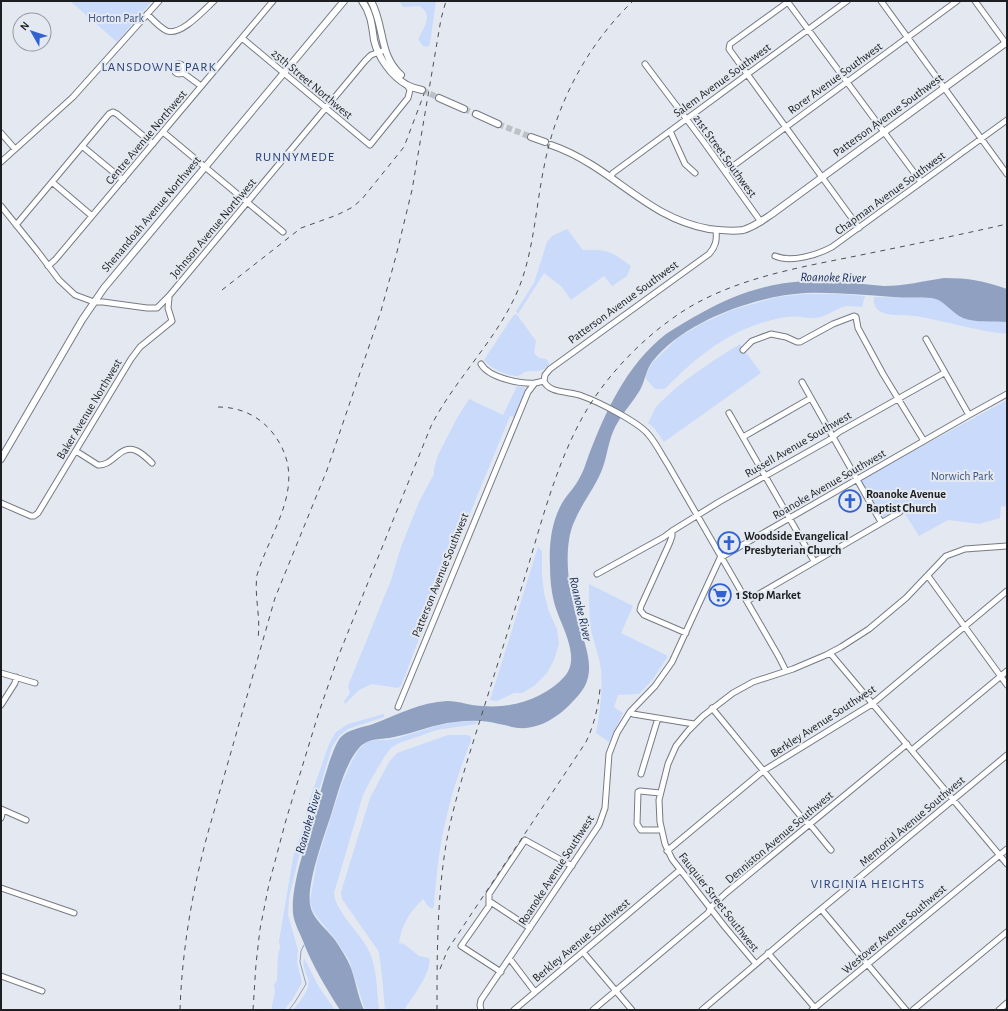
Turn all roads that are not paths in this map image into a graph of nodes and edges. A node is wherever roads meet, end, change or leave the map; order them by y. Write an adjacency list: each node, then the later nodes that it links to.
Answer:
1 (160, 1): 12 (street)
2 (214, 1): 12 (street)
3 (273, 1): 14 (street, Centre Avenue Northwest)
4 (344, 1): 21 (main road, Shenandoah Avenue Northwest)
5 (362, 1): 18 (main road)
6 (371, 1): 17 (main road)
7 (847, 1): 13 (street, Salem Avenue Southwest)
8 (881, 1): 15 (street)
9 (957, 1): 15 (street, Rorer Avenue Southwest)
10 (975, 1): 16 (street)
11 (788, 2): 13 (street); 22 (street)
12 (148, 14): 43 (street)
13 (808, 30): 22 (street, Salem Avenue Southwest); 23 (street)
14 (242, 38): 21 (street, 25th Street Northwest); 25 (street, Centre Avenue Northwest)
15 (908, 38): 23 (street, Rorer Avenue Southwest); 26 (street)
16 (1007, 43): 26 (main road, Patterson Avenue Southwest)
17 (385, 50): 18 (street, Johnson Avenue Northwest); 24 (main road)
18 (378, 52): 24 (main road); 28 (street, Johnson Avenue Northwest)
19 (645, 64): 31 (street, 21st Street Southwest)
20 (182, 72): 25 (street)
21 (284, 73): 28 (street, 25th Street Northwest); 45 (main road, Shenandoah Avenue Northwest)
22 (747, 74): 31 (street, Salem Avenue Southwest); 34 (street)
23 (847, 82): 34 (street, Rorer Avenue Southwest); 38 (street)
24 (407, 85): 28 (street, 25th Street Northwest)
25 (201, 86): 36 (street, Centre Avenue Northwest)
26 (944, 88): 38 (main road, Patterson Avenue Southwest); 40 (street)
27 (439, 98): 29 (main road)
28 (325, 108): 54 (street, Johnson Avenue Northwest)
29 (464, 109)
30 (476, 114): 33 (main road)
31 (686, 119): 35 (street, Salem Avenue Southwest); 46 (street, 21st Street Southwest)
32 (1007, 120): 40 (street, Chapman Avenue Southwest)
33 (498, 124)
34 (786, 127): 46 (street, Rorer Avenue Southwest); 50 (street)
35 (670, 131): 47 (street); 49 (street, Salem Avenue Southwest)
36 (163, 132): 41 (street, Centre Avenue Northwest); 45 (street)
37 (1, 133): 43 (street)
38 (883, 133): 50 (main road, Patterson Avenue Southwest); 53 (street)
39 (531, 137): 49 (main road)
40 (981, 138): 48 (street); 53 (street, Chapman Avenue Southwest)
41 (153, 144): 42 (street); 51 (street, Centre Avenue Northwest)
42 (82, 146): 51 (street); 52 (street)
43 (15, 149): 44 (street)
44 (1, 162)
45 (204, 168): 54 (street); 65 (main road, Shenandoah Avenue Northwest)
46 (725, 172): 57 (street, 21st Street Southwest)
47 (695, 173)
48 (1007, 174)
49 (610, 177): 60 (main road)
50 (822, 178): 57 (main road, Patterson Avenue Southwest); 59 (street)
51 (123, 180): 56 (street, Centre Avenue Northwest)
52 (52, 182): 56 (street); 58 (street)
53 (921, 182): 59 (street, Chapman Avenue Southwest)
54 (247, 203): 61 (street); 64 (street, Johnson Avenue Northwest)
55 (1, 206): 58 (street)
56 (92, 216): 63 (street, Centre Avenue Northwest)
57 (761, 222): 60 (main road, Patterson Avenue Southwest)
58 (16, 225): 63 (street)
59 (859, 228): 62 (street, Chapman Avenue Southwest)
60 (716, 230): 72 (street, Patterson Avenue Southwest)
61 (283, 232)
62 (775, 256)
63 (48, 266): 65 (street)
64 (169, 296): 66 (street, Johnson Avenue Northwest); 67 (street)
65 (94, 302): 66 (street); 84 (main road, Shenandoah Avenue Northwest)
66 (147, 308): 67 (street)
67 (168, 313): 83 (street, Baker Avenue Northwest)
68 (926, 339): 71 (street)
69 (743, 350): 77 (street)
70 (481, 364): 74 (street)
71 (944, 372): 77 (street, Russell Avenue Southwest); 79 (street)
72 (544, 381): 74 (street); 90 (street)
73 (802, 382): 76 (street)
74 (535, 383): 113 (street, Patterson Avenue Southwest)
75 (1007, 394): 79 (street, Roanoke Avenue Southwest)
76 (811, 398): 80 (street); 81 (street)
77 (898, 398): 81 (street, Russell Avenue Southwest); 82 (street)
78 (729, 413): 80 (street)
79 (968, 415): 82 (street, Roanoke Avenue Southwest)
80 (743, 437): 86 (street)
81 (832, 437): 86 (street, Russell Avenue Southwest); 87 (street)
82 (924, 441): 87 (street, Roanoke Avenue Southwest)
83 (76, 451): 85 (street); 88 (street, Baker Avenue Northwest)
84 (1, 459)
85 (152, 463)
86 (765, 476): 90 (street, Russell Avenue Southwest); 91 (street)
87 (857, 480): 91 (street, Roanoke Avenue Southwest); 92 (street)
88 (1, 502)
89 (900, 512): 92 (street)
90 (697, 516): 93 (street, Russell Avenue Southwest); 95 (street)
91 (790, 518): 95 (street, Roanoke Avenue Southwest); 96 (street)
92 (881, 522): 96 (street)
93 (672, 531): 97 (street, Russell Avenue Southwest); 102 (street)
94 (1007, 546): 98 (street, Fauquier Street Southwest)
95 (721, 558): 100 (street); 102 (street, Roanoke Avenue Southwest)
96 (814, 561): 100 (street)
97 (597, 574)
98 (928, 576): 101 (street); 103 (street, Fauquier Street Southwest)
99 (1007, 591): 101 (street, Berkley Avenue Southwest)
100 (747, 601): 104 (street)
101 (964, 626): 107 (street); 111 (street, Berkley Avenue Southwest)
102 (686, 633): 115 (street, Roanoke Avenue Southwest)
103 (830, 653): 104 (street, Fauquier Street Southwest); 111 (street)
104 (786, 671): 114 (street, Fauquier Street Southwest)
105 (1007, 671): 107 (street)
106 (1, 673): 108 (street)
107 (1001, 676): 110 (street); 119 (street)
108 (16, 677): 109 (street); 112 (street)
109 (36, 683)
110 (1007, 685)
111 (873, 703): 118 (street); 121 (street, Berkley Avenue Southwest)
112 (1, 705)
113 (398, 707)
114 (712, 708): 117 (street, Fauquier Street Southwest); 121 (street)
115 (630, 712): 116 (street); 135 (street, Roanoke Avenue Southwest)
116 (658, 718): 117 (street); 122 (street)
117 (694, 724): 123 (street, Fauquier Street Southwest)
118 (907, 744): 119 (street); 128 (street, Denniston Avenue Southwest)
119 (912, 750): 124 (street)
120 (1007, 755): 124 (street, Memorial Avenue Southwest)
121 (764, 770): 128 (street); 132 (street, Berkley Avenue Southwest)
122 (641, 774)
123 (660, 793): 129 (street, Fauquier Street Southwest); 129 (street)
124 (953, 800): 133 (street); 140 (street, Memorial Avenue Southwest)
125 (2, 810): 126 (street); 127 (street)
126 (1, 818)
127 (26, 820)
128 (810, 825): 131 (street); 139 (street, Denniston Avenue Southwest)
129 (661, 830): 132 (street, Fauquier Street Southwest)
130 (1007, 849): 133 (street, Westover Avenue Southwest)
131 (831, 850)
132 (667, 851): 136 (street, Fauquier Street Southwest)
133 (999, 855): 134 (street); 148 (street, Westover Avenue Southwest)
134 (1007, 864)
135 (572, 866): 138 (street); 142 (street, Roanoke Avenue Southwest)
136 (680, 870): 139 (street, Fauquier Street Southwest); 144 (street, Berkley Avenue Southwest)
137 (1, 888): 141 (street)
138 (489, 901): 142 (street); 149 (street)
139 (710, 908): 147 (street, Fauquier Street Southwest); 152 (street, Denniston Avenue Southwest)
140 (821, 909): 145 (street, Memorial Avenue Southwest); 148 (street)
141 (74, 913)
142 (530, 928): 146 (street, Roanoke Avenue Southwest)
143 (1007, 932): 162 (street)
144 (582, 952): 152 (street); 153 (street, Berkley Avenue Southwest)
145 (768, 953): 147 (street, Memorial Avenue Southwest); 155 (street, Fauquier Street Southwest)
146 (510, 959): 149 (street, Roanoke Avenue Southwest); 153 (street)
147 (756, 964): 160 (street, Memorial Avenue Southwest)
148 (868, 964): 155 (street, Westover Avenue Southwest); 161 (street)
149 (501, 972): 156 (street, Roanoke Avenue Southwest)
150 (1, 976): 151 (street)
151 (42, 991)
152 (616, 991): 158 (street, Denniston Avenue Southwest); 159 (street)
153 (535, 992): 157 (street, Berkley Avenue Southwest)
154 (1007, 1003): 163 (street)
155 (814, 1009)
156 (481, 1010)
157 (514, 1010)
158 (593, 1010)
159 (632, 1010)
160 (702, 1010)
161 (906, 1010)
162 (913, 1010)
163 (999, 1010)

